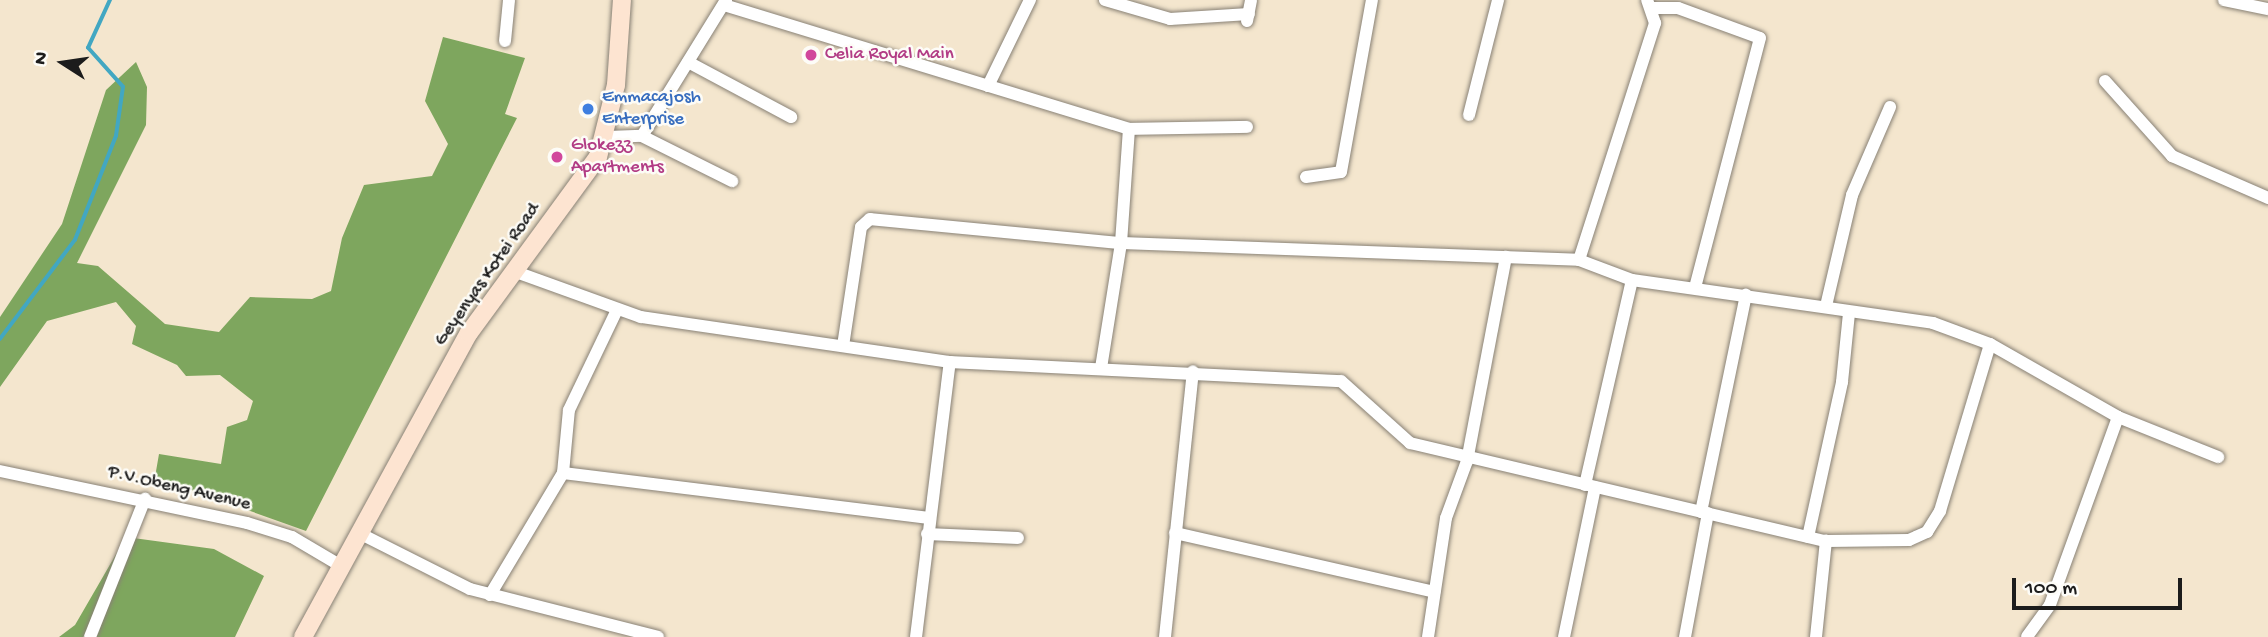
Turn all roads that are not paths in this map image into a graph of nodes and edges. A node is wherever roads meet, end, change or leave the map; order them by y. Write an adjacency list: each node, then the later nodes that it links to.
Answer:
1 (509, 0): 12 (street)
2 (622, 0): 22 (street, Geyenyas Kotei Road)
3 (1030, 0): 15 (street)
4 (1105, 0): 11 (street)
5 (1372, 0): 23 (street)
6 (1497, 0): 17 (street)
7 (2224, 0): 10 (street)
8 (725, 3): 13 (street); 15 (street)
9 (1650, 4): 28 (street); 31 (street)
10 (2268, 9)
11 (1249, 12)
12 (505, 41)
13 (688, 61): 18 (street); 21 (street)
14 (2105, 81): 25 (street)
15 (988, 86): 20 (street)
16 (1890, 107): 33 (street)
17 (1469, 115)
18 (791, 117)
19 (1247, 127): 20 (street)
20 (1129, 129): 26 (street)
21 (642, 136): 22 (street); 24 (street)
22 (608, 137): 29 (street, Geyenyas Kotei Road)
23 (1306, 177)
24 (732, 181)
25 (2268, 198)
26 (1121, 243): 27 (street); 37 (street); 39 (street)
27 (1506, 257): 28 (street); 43 (street)
28 (1579, 260): 30 (street)
29 (513, 271): 34 (street); 50 (street, Geyenyas Kotei Road)
30 (1632, 280): 31 (street); 46 (street)
31 (1695, 288): 32 (street)
32 (1746, 295): 33 (street); 48 (street)
33 (1826, 306): 35 (street)
34 (617, 310): 37 (street); 45 (street)
35 (1849, 313): 36 (street); 53 (street)
36 (1990, 344): 41 (street); 55 (street)
37 (843, 346): 38 (street)
38 (950, 362): 39 (street); 49 (street)
39 (1101, 368): 40 (street)
40 (1193, 371): 43 (street); 51 (street)
41 (2118, 417): 42 (street); 68 (street)
42 (2218, 457)
43 (1467, 461): 46 (street); 57 (street)
44 (0, 471): 47 (street, P.V.Obeng Avenue)
45 (563, 473): 49 (street); 58 (street)
46 (1590, 486): 48 (street); 65 (street)
47 (145, 499): 56 (street, P.V.Obeng Avenue); 59 (street)
48 (1704, 512): 53 (street); 66 (street)
49 (929, 518): 52 (street)
50 (359, 533): 56 (street, Geyenyas Kotei Road); 58 (street)
51 (1175, 533): 57 (street); 63 (street)
52 (927, 534): 54 (street); 62 (street)
53 (1808, 537): 55 (street)
54 (1018, 538)
55 (1826, 541): 67 (street)
56 (341, 566): 60 (street, Geyenyas Kotei Road)
57 (1434, 592): 64 (street)
58 (490, 595): 61 (street)
59 (90, 637)
60 (303, 637)
61 (658, 637)
62 (916, 637)
63 (1165, 637)
64 (1428, 637)
65 (1564, 637)
66 (1685, 637)
67 (1816, 637)
68 (2027, 637)

